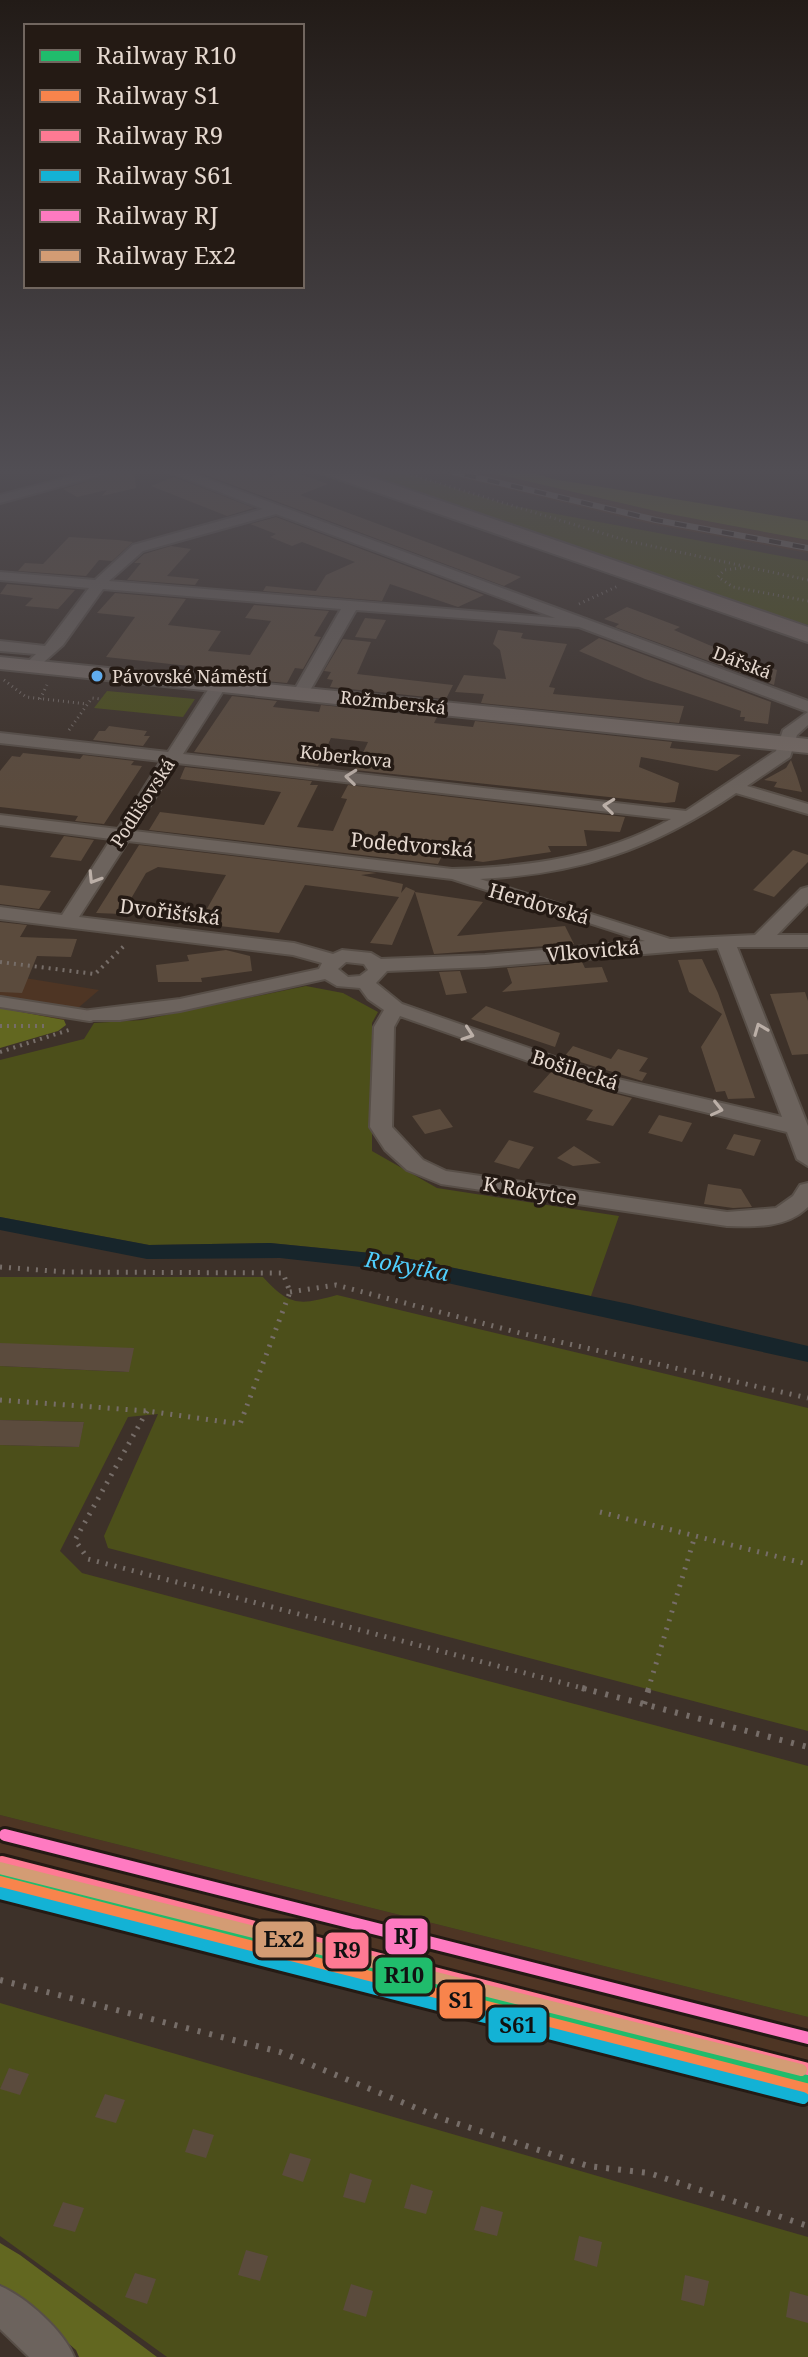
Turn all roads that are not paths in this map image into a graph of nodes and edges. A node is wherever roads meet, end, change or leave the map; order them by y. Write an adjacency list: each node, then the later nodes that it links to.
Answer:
1 (34, 579): 5 (street)
2 (107, 579): 5 (street)
3 (463, 579): 7 (street, Dářská)
4 (646, 579): 8 (main road)
5 (102, 585): 6 (street); 10 (street)
6 (350, 607): 7 (street); 13 (street)
7 (587, 624): 14 (street, Dářská)
8 (808, 635)
9 (0, 646): 10 (street, Rožmberská)
10 (38, 658): 11 (street, Rožmberská); 12 (street, Rožmberská)
11 (2, 672)
12 (219, 685): 13 (street, Rožmberská); 18 (street, Podlišovská)
13 (300, 694): 17 (street, Rožmberská)
14 (808, 707)
15 (808, 717): 17 (street)
16 (0, 738): 18 (street, Koberkova)
17 (797, 745): 19 (street, Podedvorská)
18 (172, 758): 21 (street, Koberkova, one-way to 18); 23 (street, Podlišovská)
19 (733, 787): 20 (street); 21 (street, Podedvorská)
20 (808, 809)
21 (686, 816): 24 (street, Podedvorská)
22 (0, 820): 23 (street, Podedvorská)
23 (121, 834): 24 (street, Podedvorská); 27 (street, Podlišovská, one-way to 27)
24 (452, 874): 31 (street, Herdovská)
25 (808, 893): 28 (street)
26 (0, 913): 27 (street, Dvořišťská)
27 (67, 921): 32 (street, Dvořišťská)
28 (761, 940): 29 (street, Vlkovická); 30 (street, Vlkovická)
29 (808, 941)
30 (726, 943): 31 (street, Vlkovická); 37 (street, one-way to 30)
31 (674, 944): 33 (street, Vlkovická)
32 (331, 966): 33 (street, Vlkovická); 36 (street)
33 (371, 973): 35 (street, Bošilecká)
34 (0, 1002): 36 (lane)
35 (395, 1008): 37 (street, Bošilecká, one-way to 37); 39 (street, K Rokytce)
36 (90, 1016)
37 (799, 1128): 38 (street)
38 (808, 1159)
39 (808, 1190)
40 (0, 2304): 41 (street)
41 (56, 2357)

